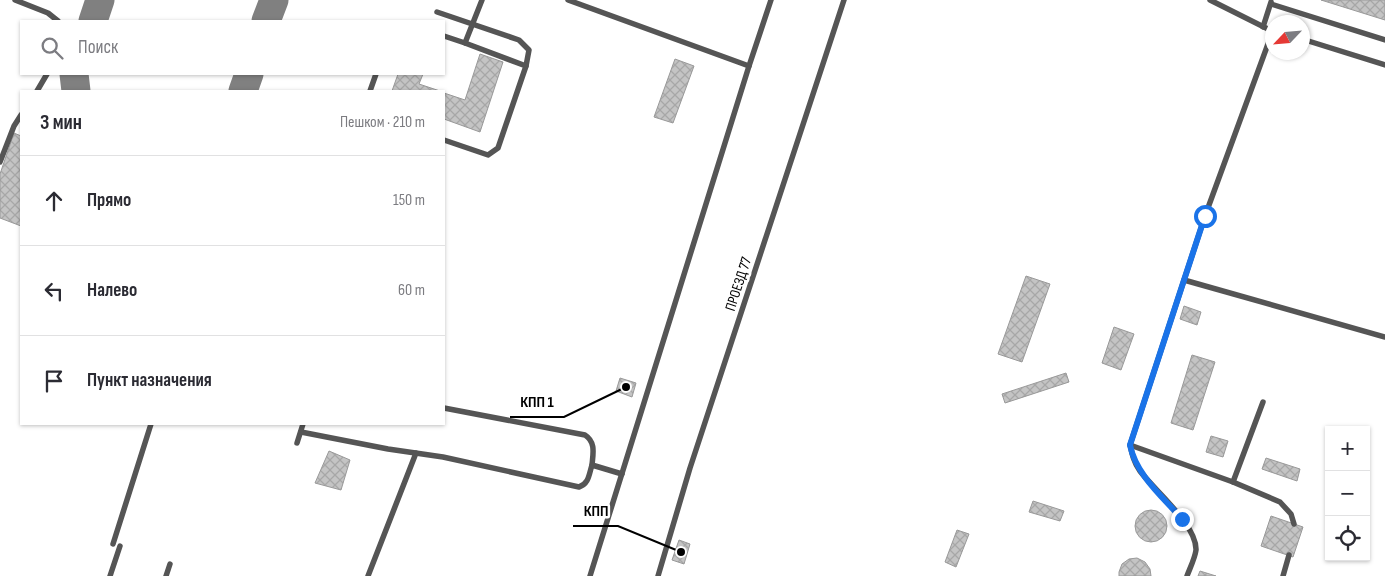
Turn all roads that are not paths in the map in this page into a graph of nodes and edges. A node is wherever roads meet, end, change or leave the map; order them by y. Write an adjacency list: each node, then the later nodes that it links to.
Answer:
1 (14, 0): 9 (lane)
2 (482, 0): 10 (lane)
3 (568, 0): 19 (lane)
4 (771, 0): 19 (lane)
5 (844, 0): 49 (lane, ПРОЕЗД 77)
6 (1210, 0): 11 (lane)
7 (1271, 2): 11 (lane); 13 (lane)
8 (437, 12): 10 (lane)
9 (57, 20)
10 (472, 24): 15 (lane); 18 (lane)
11 (1263, 26)
12 (445, 36): 15 (lane)
13 (1385, 40)
14 (1310, 42): 17 (lane)
15 (465, 43): 18 (lane)
16 (1265, 51): 27 (lane)
17 (1385, 65)
18 (526, 66): 25 (lane)
19 (749, 66): 38 (lane)
20 (47, 75): 22 (lane)
21 (376, 75): 23 (lane)
22 (38, 90)
23 (370, 90)
24 (20, 117): 26 (lane)
25 (445, 140)
26 (0, 162)
27 (1184, 280): 28 (lane); 35 (lane)
28 (1385, 337)
29 (1263, 402): 39 (lane)
30 (445, 408): 37 (lane)
31 (151, 425): 41 (lane)
32 (303, 425): 33 (lane)
33 (301, 432): 34 (lane); 36 (lane)
34 (297, 444)
35 (1130, 445): 39 (lane); 50 (lane)
36 (416, 453): 37 (lane); 47 (lane)
37 (592, 465): 38 (lane)
38 (622, 474): 48 (lane)
39 (1234, 482): 40 (lane)
40 (1294, 524)
41 (113, 544)
42 (120, 546): 45 (lane)
43 (1289, 555): 51 (lane)
44 (170, 564): 46 (lane)
45 (110, 576)
46 (166, 576)
47 (368, 576)
48 (590, 576)
49 (658, 576)
50 (1187, 576)
51 (1283, 576)

